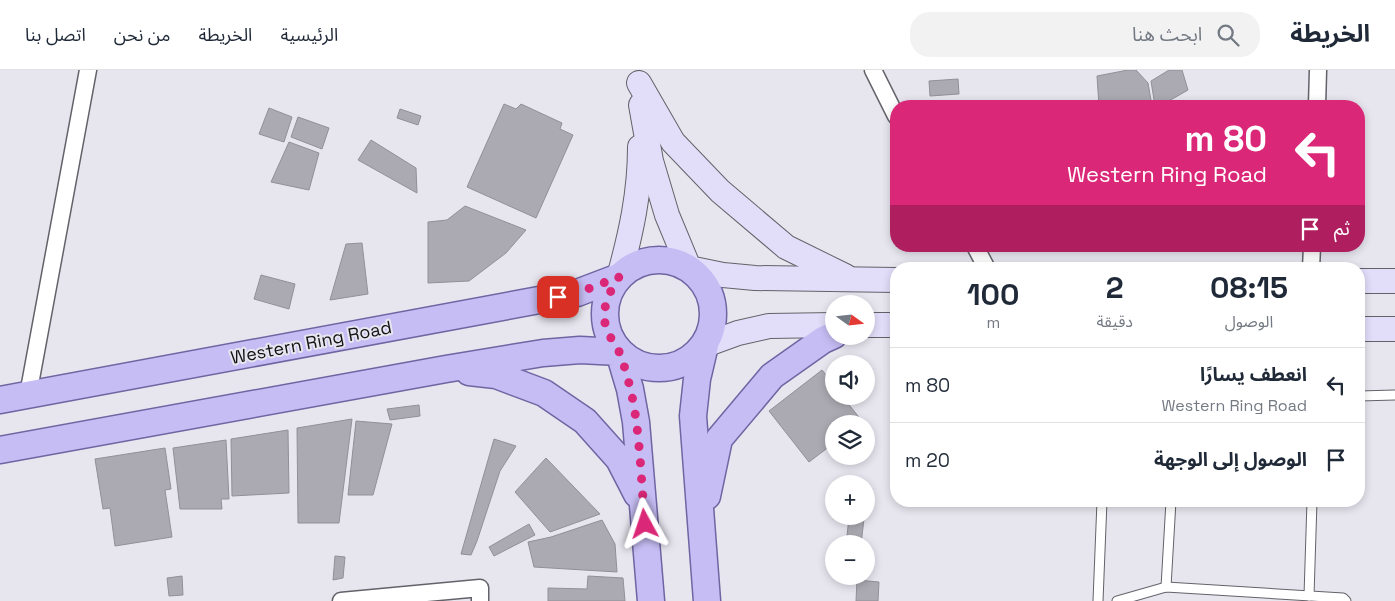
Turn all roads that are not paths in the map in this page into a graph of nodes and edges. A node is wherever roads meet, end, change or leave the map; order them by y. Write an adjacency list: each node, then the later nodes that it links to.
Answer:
1 (88, 70): 22 (street)
2 (873, 70): 6 (street)
3 (1318, 70): 5 (street)
4 (639, 86): 7 (main road); 8 (main road); 9 (main road)
5 (1317, 100)
6 (890, 104)
7 (689, 268): 8 (main road); 9 (main road); 19 (main road)
8 (619, 277): 20 (main road); 22 (main road, Western Ring Road)
9 (854, 280): 10 (main road)
10 (890, 280)
11 (1365, 281): 12 (main road)
12 (1395, 281)
13 (825, 325): 19 (main road)
14 (875, 325): 15 (main road)
15 (890, 325)
16 (1365, 329): 17 (main road)
17 (1395, 329)
18 (825, 339): 31 (main road)
19 (705, 345): 20 (main road); 31 (main road)
20 (620, 352): 21 (main road); 27 (main road)
21 (446, 369): 26 (main road); 27 (main road)
22 (28, 395): 25 (main road, Western Ring Road)
23 (1395, 395): 24 (lane)
24 (1365, 396)
25 (0, 400)
26 (0, 450)
27 (643, 504): 36 (main road)
28 (1102, 507): 38 (lane)
29 (1171, 507): 32 (lane)
30 (1312, 507): 33 (lane)
31 (701, 523): 37 (main road)
32 (1166, 587): 33 (lane); 39 (lane)
33 (1309, 596): 40 (lane)
34 (340, 601): 35 (street)
35 (480, 601)
36 (651, 601)
37 (707, 601)
38 (1098, 601)
39 (1117, 601)
40 (1346, 601)

